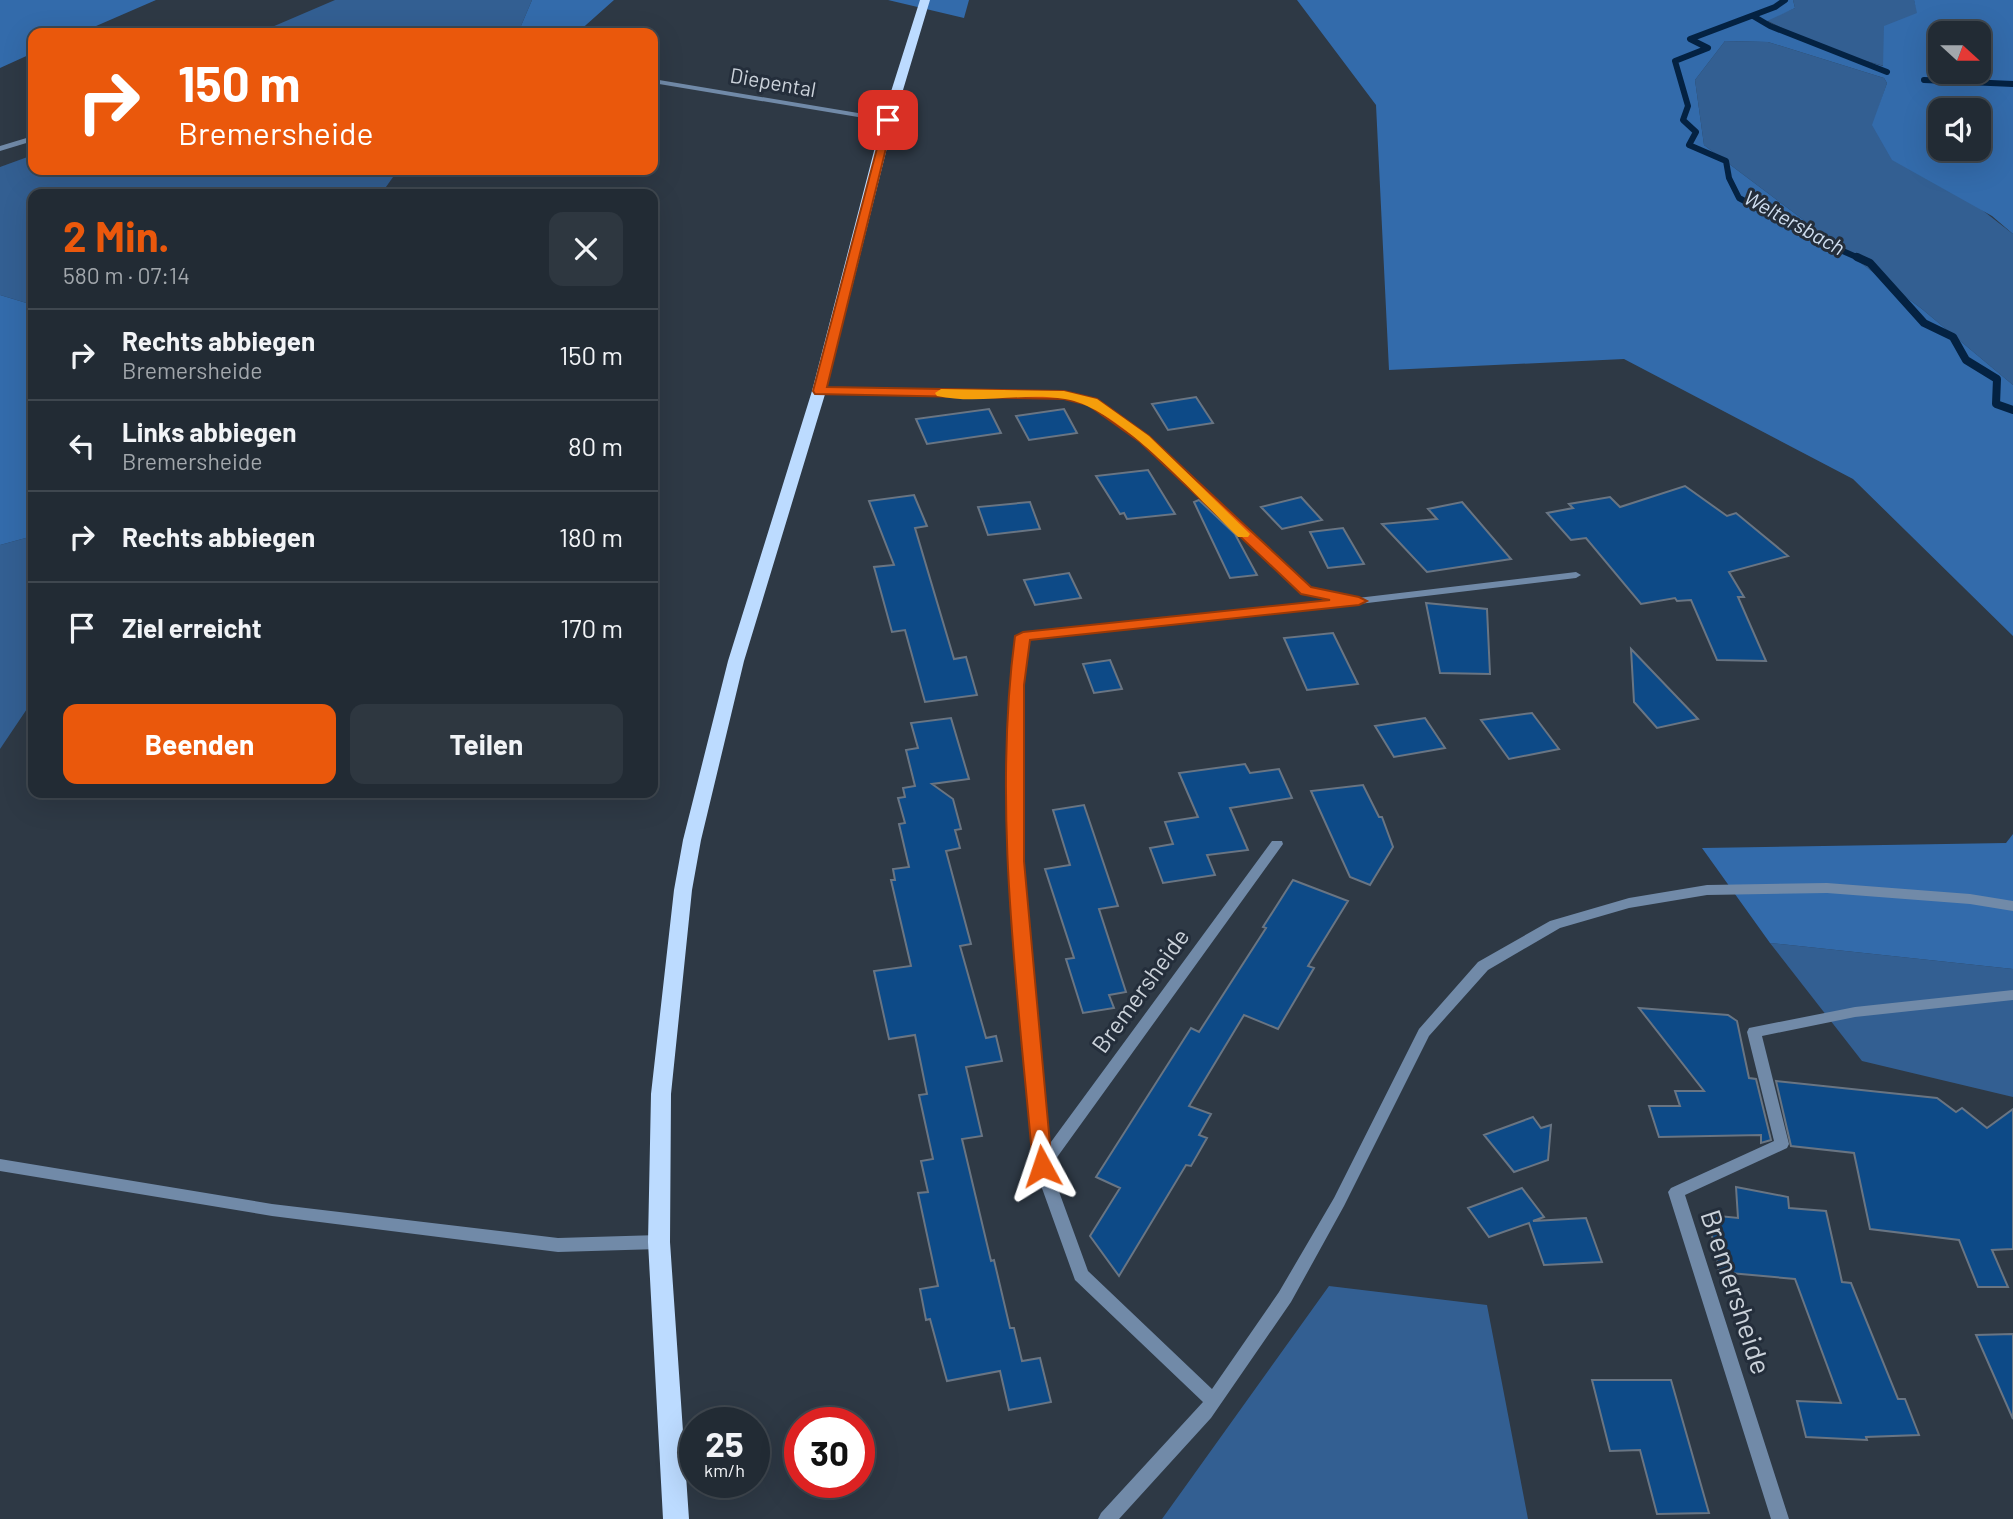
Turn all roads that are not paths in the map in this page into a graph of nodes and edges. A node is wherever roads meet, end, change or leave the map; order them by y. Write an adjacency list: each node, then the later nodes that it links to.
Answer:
1 (925, 0): 3 (main road)
2 (658, 82): 3 (street, Diepental)
3 (888, 120): 6 (main road)
4 (28, 140): 5 (street)
5 (0, 149)
6 (819, 391): 8 (street); 14 (main road)
7 (1577, 575): 8 (street)
8 (1359, 601): 13 (street)
9 (1277, 844): 13 (street, Bremersheide)
10 (2013, 906): 15 (street)
11 (2013, 995): 18 (street, Bremersheide)
12 (0, 1165): 14 (street)
13 (1042, 1166): 15 (street)
14 (659, 1242): 16 (main road)
15 (1214, 1401): 17 (street)
16 (676, 1519)
17 (1107, 1519)
18 (1780, 1519)

